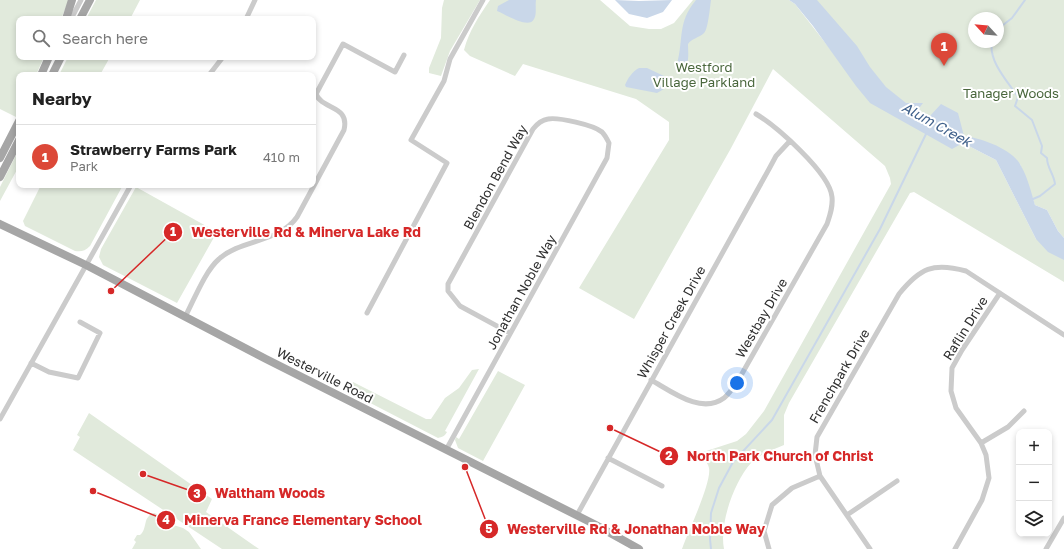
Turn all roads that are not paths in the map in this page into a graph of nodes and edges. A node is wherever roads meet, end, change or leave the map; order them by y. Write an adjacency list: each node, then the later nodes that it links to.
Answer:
1 (72, 0): 6 (main road)
2 (81, 0): 7 (street)
3 (90, 0): 8 (main road)
4 (255, 0): 9 (street)
5 (483, 0): 30 (street)
6 (67, 16)
7 (73, 16)
8 (82, 16)
9 (247, 16)
10 (404, 54): 24 (street)
11 (49, 60): 14 (main road)
12 (60, 60): 15 (main road)
13 (221, 60): 16 (street)
14 (43, 72)
15 (54, 72)
16 (211, 72)
17 (756, 114): 19 (street)
18 (16, 127): 22 (main road)
19 (789, 142): 36 (street, Whisper Creek Drive); 36 (street, Westbay Drive)
20 (609, 143): 33 (street, Jonathan Noble Way); 33 (street, Blendon Bend Way)
21 (16, 146): 23 (main road)
22 (0, 158)
23 (0, 177)
24 (316, 183)
25 (129, 188): 28 (street)
26 (313, 188): 31 (street)
27 (0, 224): 28 (main road, Westerville Road)
28 (86, 265): 31 (main road, Westerville Road); 35 (street)
29 (1000, 293): 34 (street); 39 (street, Raflin Drive); 42 (street, Frenchpark Drive)
30 (367, 313)
31 (185, 317): 40 (main road, Westerville Road)
32 (80, 322): 35 (street)
33 (510, 333): 40 (street, Jonathan Noble Way)
34 (1064, 335)
35 (31, 363): 38 (street)
36 (651, 380): 41 (street, Whisper Creek Drive)
37 (1024, 410): 39 (street)
38 (0, 419)
39 (981, 443): 51 (street, Raflin Drive)
40 (446, 450): 45 (main road, Westerville Road)
41 (608, 458): 44 (street); 45 (street, Whisper Creek Drive)
42 (820, 476): 46 (street, Frenchpark Drive); 49 (street)
43 (897, 481): 46 (street)
44 (662, 486)
45 (577, 515): 48 (main road, Westerville Road)
46 (846, 515): 50 (street, Frenchpark Drive)
47 (1064, 518): 52 (street)
48 (640, 549)
49 (769, 549)
50 (870, 549)
51 (955, 549)
52 (1046, 549)

